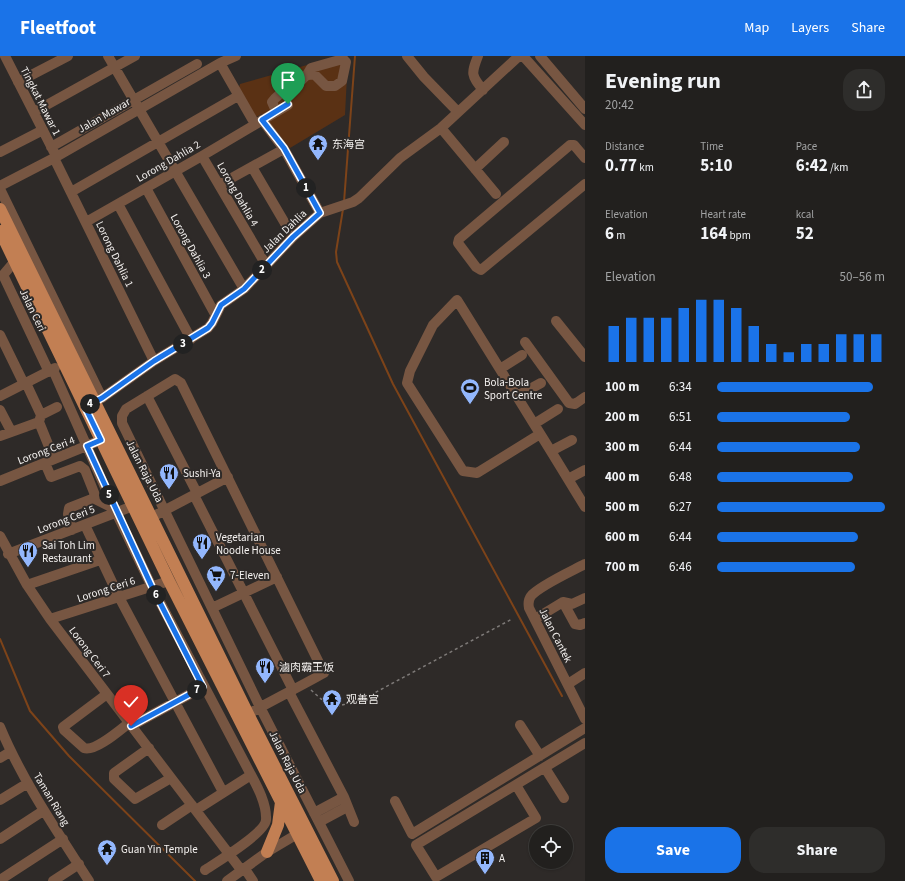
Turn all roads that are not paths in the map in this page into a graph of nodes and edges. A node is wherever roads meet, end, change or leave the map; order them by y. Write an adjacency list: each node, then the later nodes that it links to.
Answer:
1 (5, 56): 17 (street, Tingkat Mawar 1)
2 (68, 56): 17 (street)
3 (108, 56): 14 (street)
4 (135, 56): 14 (street)
5 (236, 56): 12 (street)
6 (407, 56): 25 (street)
7 (478, 56): 18 (street)
8 (519, 56): 11 (street, Jalan Dahlia)
9 (523, 56): 15 (street)
10 (543, 58): 22 (street)
11 (510, 61): 15 (street); 18 (street, Jalan Dahlia)
12 (220, 63): 13 (street); 19 (street)
13 (197, 65): 21 (street)
14 (115, 67): 21 (street); 23 (street)
15 (535, 69): 27 (street)
16 (308, 75): 24 (street)
17 (18, 82): 23 (street, Tingkat Mawar 1)
18 (483, 90): 25 (street, Jalan Dahlia)
19 (238, 96): 26 (street); 30 (street)
20 (288, 104): 24 (street, Lorong Dahlia 2)
21 (135, 105): 30 (street); 32 (street); 36 (street, Jalan Mawar)
22 (585, 109)
23 (34, 112): 29 (street, Tingkat Mawar 1)
24 (276, 112): 26 (street, Lorong Dahlia 2)
25 (458, 112): 28 (street, Jalan Dahlia)
26 (259, 122): 33 (street); 35 (street, Lorong Dahlia 2)
27 (585, 125)
28 (441, 128): 39 (street); 50 (street, Jalan Dahlia)
29 (42, 130): 32 (street, Tingkat Mawar 1); 34 (street)
30 (157, 142): 40 (street); 46 (street)
31 (504, 142): 39 (street)
32 (51, 147): 36 (street, Tingkat Mawar 1)
33 (284, 148): 38 (street); 50 (street)
34 (0, 152)
35 (202, 156): 40 (street, Lorong Dahlia 2); 42 (street, Lorong Dahlia 4)
36 (55, 157): 43 (street, Jalan Mawar); 46 (street, Lorong Dahlia 1)
37 (585, 158): 41 (street)
38 (252, 167): 42 (street); 53 (street)
39 (475, 169): 47 (street)
40 (175, 172): 44 (street, Lorong Dahlia 2); 56 (street)
41 (585, 184)
42 (219, 185): 55 (street, Lorong Dahlia 4)
43 (0, 186)
44 (146, 188): 48 (street, Lorong Dahlia 2); 57 (street, Lorong Dahlia 3)
45 (0, 189): 73 (street)
46 (71, 192): 51 (street, Lorong Dahlia 1)
47 (496, 194)
48 (118, 204): 51 (street, Lorong Dahlia 2); 60 (street)
49 (0, 209): 65 (main road, Jalan Raja Uda)
50 (320, 213): 53 (street, Jalan Dahlia)
51 (86, 222): 64 (street, Lorong Dahlia 1)
52 (0, 231): 54 (main road, Jalan Raja Uda)
53 (293, 237): 55 (street, Jalan Dahlia)
54 (15, 261): 65 (main road, Jalan Raja Uda); 65 (street, Jalan Ceri)
55 (266, 265): 56 (street, Jalan Dahlia)
56 (244, 289): 57 (street, Jalan Dahlia)
57 (215, 314): 60 (street, Jalan Dahlia)
58 (556, 321): 63 (street)
59 (0, 335): 68 (street)
60 (192, 339): 64 (street, Jalan Dahlia)
61 (525, 342): 72 (street)
62 (522, 355): 66 (street)
63 (585, 358)
64 (154, 361): 73 (street, Jalan Dahlia)
65 (60, 366): 68 (street); 73 (main road, Jalan Raja Uda); 84 (street)
66 (500, 369): 71 (street); 80 (street)
67 (541, 383): 71 (street)
68 (25, 384): 69 (street); 77 (street)
69 (0, 396)
70 (147, 396): 88 (street, Jalan Raja Uda); 91 (street); 96 (street, Jalan Raja Uda)
71 (517, 396): 78 (street)
72 (585, 397)
73 (94, 402): 82 (main road, Jalan Raja Uda); 97 (main road, Jalan Raja Uda)
74 (57, 407): 77 (street)
75 (558, 409): 78 (street)
76 (0, 410): 79 (street)
77 (40, 418): 79 (street); 86 (street)
78 (534, 424): 80 (street)
79 (11, 431): 81 (street)
80 (540, 434): 85 (street)
81 (0, 436)
82 (101, 440): 84 (street, Lorong Ceri 4); 93 (main road, Jalan Raja Uda)
83 (572, 440): 85 (street)
84 (87, 446): 86 (street, Lorong Ceri 4); 95 (street)
85 (551, 451): 89 (street)
86 (49, 461): 90 (street, Lorong Ceri 4); 92 (street)
87 (585, 470): 89 (street)
88 (228, 476): 91 (street); 104 (street, Jalan Raja Uda)
89 (568, 479): 94 (street)
90 (0, 481)
91 (195, 494): 96 (street); 108 (street)
92 (94, 498): 95 (street); 99 (street)
93 (132, 506): 95 (street, Lorong Ceri 5); 105 (main road, Jalan Raja Uda)
94 (585, 507)
95 (115, 510): 98 (street, Lorong Ceri 5); 107 (street)
96 (165, 510): 97 (street); 112 (street, Jalan Raja Uda)
97 (152, 517): 123 (main road, Jalan Raja Uda)
98 (85, 525): 99 (street, Lorong Ceri 5); 102 (street)
99 (72, 530): 101 (street, Lorong Ceri 5)
100 (0, 536): 101 (street, Lorong Ceri 7)
101 (8, 554): 106 (street, Lorong Ceri 7)
102 (100, 560): 106 (street); 109 (street)
103 (585, 564): 113 (street, Jalan Cantek)
104 (277, 577): 108 (street); 119 (street, Jalan Raja Uda)
105 (169, 581): 107 (street, Lorong Ceri 6); 143 (main road, Jalan Raja Uda)
106 (27, 585): 114 (street, Lorong Ceri 7)
107 (152, 587): 109 (street, Lorong Ceri 6); 118 (street)
108 (244, 593): 112 (street); 119 (street)
109 (119, 597): 114 (street, Lorong Ceri 6); 121 (street)
110 (585, 598): 111 (street)
111 (563, 602): 113 (street); 115 (street)
112 (212, 608): 122 (street, Jalan Raja Uda)
113 (535, 618): 117 (street, Jalan Cantek)
114 (50, 619): 120 (street, Lorong Ceri 7)
115 (585, 623)
116 (585, 673): 117 (street)
117 (568, 684): 124 (street, Jalan Cantek)
118 (203, 687): 121 (street); 135 (street)
119 (291, 691): 122 (street); 144 (street)
120 (107, 694): 126 (street, Lorong Ceri 7); 126 (street)
121 (174, 702): 126 (street); 139 (street)
122 (260, 707): 123 (street); 147 (street, Jalan Raja Uda)
123 (248, 714): 151 (main road, Jalan Raja Uda)
124 (585, 719)
125 (520, 724): 132 (street)
126 (130, 725): 130 (street, Lorong Ceri 7)
127 (0, 727): 131 (street, Taman Riang)
128 (585, 728): 132 (street)
129 (585, 744): 134 (street)
130 (148, 748): 136 (street, Lorong Ceri 7); 136 (street)
131 (10, 752): 133 (street); 137 (street, Taman Riang)
132 (540, 756): 142 (street)
133 (0, 758)
134 (544, 768): 138 (street); 140 (street)
135 (251, 775): 139 (street); 155 (street)
136 (171, 778): 145 (street, Lorong Ceri 7)
137 (28, 783): 141 (street); 146 (street, Taman Riang)
138 (516, 785): 138 (street)
139 (223, 792): 145 (street)
140 (564, 798)
141 (0, 800)
142 (395, 801)
143 (281, 802): 151 (main road, Jalan Raja Uda); 154 (main road)
144 (345, 802): 147 (street); 148 (street); 149 (street)
145 (194, 808): 150 (street); 155 (street, Lorong Ceri 7)
146 (43, 811): 152 (street); 153 (street, Taman Riang)
147 (314, 813): 148 (street, Jalan Raja Uda)
148 (319, 822): 165 (street, Jalan Raja Uda)
149 (354, 822)
150 (162, 826)
151 (303, 831): 154 (street); 163 (main road, Jalan Raja Uda); 164 (main road, Jalan Raja Uda)
152 (0, 839)
153 (63, 840): 156 (street, Taman Riang); 159 (street)
154 (267, 852): 158 (street)
155 (229, 854): 157 (street); 158 (street, Lorong Ceri 7)
156 (79, 864): 160 (street); 161 (street, Taman Riang)
157 (205, 870)
158 (237, 876): 162 (street, Lorong Ceri 7)
159 (0, 880)
160 (53, 881)
161 (89, 881)
162 (253, 881)
163 (321, 881)
164 (333, 881)
165 (349, 881)

